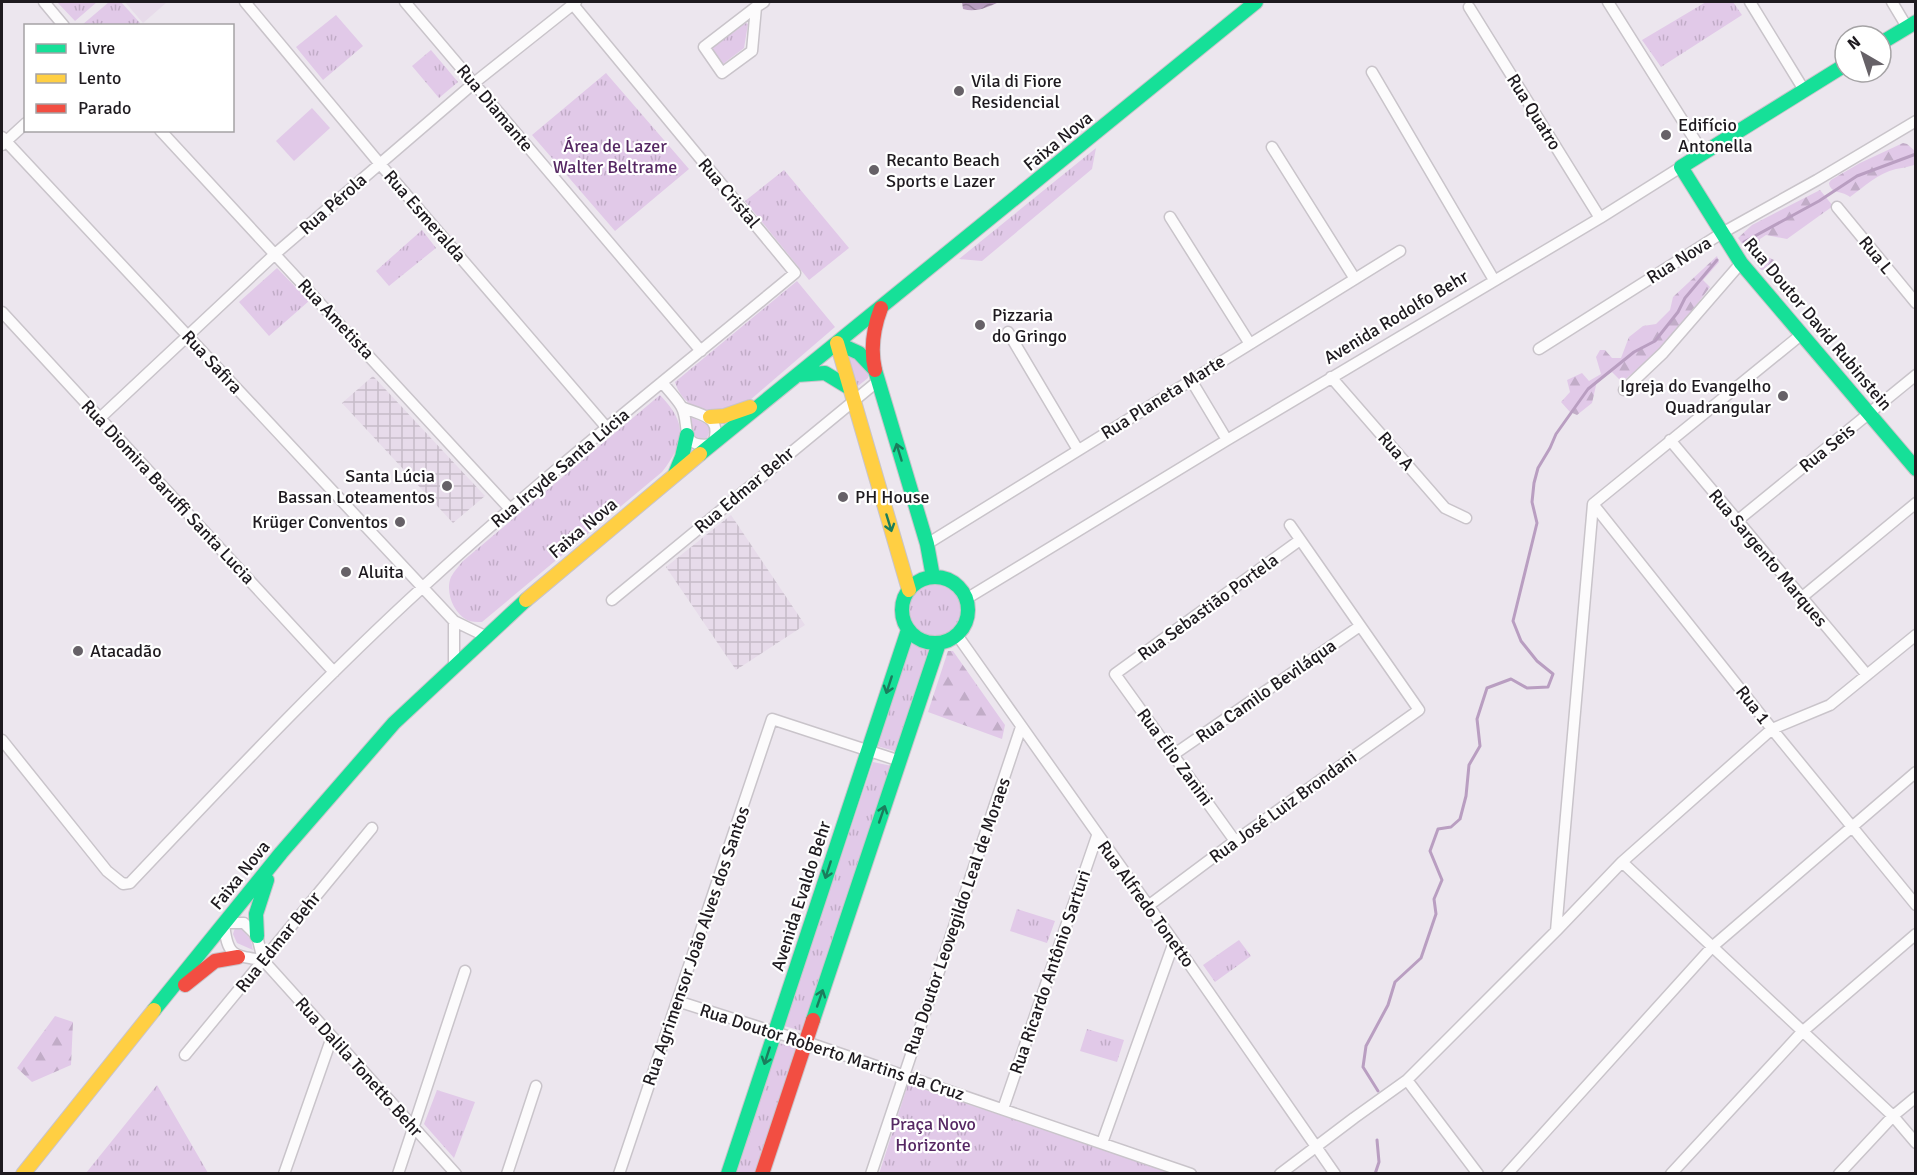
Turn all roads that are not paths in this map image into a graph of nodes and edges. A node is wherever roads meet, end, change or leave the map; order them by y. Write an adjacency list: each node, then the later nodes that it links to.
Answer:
1 (44, 2): 11 (street)
2 (245, 2): 24 (street, Rua Esmeralda)
3 (405, 2): 16 (street, Rua Diamante)
4 (573, 2): 16 (street, Rua Pérola); 33 (street, Rua Cristal)
5 (1256, 2): 37 (main road, Faixa Nova)
6 (1608, 2): 23 (street)
7 (1750, 2): 17 (street)
8 (1892, 2): 12 (street)
9 (760, 4): 9 (street)
10 (1469, 7): 28 (street, Rua Quatro)
11 (62, 24)
12 (1911, 24): 13 (main road)
13 (1893, 35)
14 (1372, 72): 35 (street)
15 (1833, 72): 17 (main road, Avenida Rodolfo Behr)
16 (474, 83): 24 (street, Rua Pérola); 45 (street, Rua Diamante)
17 (1803, 90): 23 (main road, Avenida Rodolfo Behr)
18 (1916, 121): 29 (street, Rua Nova)
19 (24, 125): 21 (street)
20 (162, 132): 31 (street, Rua Ametista)
21 (3, 141): 41 (street, Rua Safira)
22 (1272, 147): 34 (street)
23 (1703, 153): 25 (main road, Avenida Rodolfo Behr)
24 (380, 164): 31 (street, Rua Pérola); 60 (street, Rua Esmeralda)
25 (1681, 167): 28 (street, Avenida Rodolfo Behr); 29 (main road, Rua Doutor David Rubinstein)
26 (1837, 207): 36 (street, Rua L)
27 (1170, 217): 43 (street)
28 (1600, 218): 35 (street, Avenida Rodolfo Behr)
29 (1722, 233): 32 (main road, Rua Doutor David Rubinstein); 44 (street, Rua Nova)
30 (1400, 251): 34 (street, Rua Planeta Marte)
31 (275, 254): 41 (street, Rua Pérola); 70 (street, Rua Ametista)
32 (1741, 263): 40 (main road, Rua Doutor David Rubinstein); 53 (street)
33 (795, 273): 45 (street, Rua Ircyde Santa Lúcia)
34 (1355, 279): 43 (street, Rua Planeta Marte)
35 (1494, 280): 49 (street, Avenida Rodolfo Behr)
36 (1916, 303)
37 (880, 308): 42 (main road, Faixa Nova); 47 (main road)
38 (2, 312): 59 (street, Rua Diomira Baruffi Santa Lucia)
39 (1008, 332): 65 (street)
40 (1802, 334): 57 (main road, Rua Doutor David Rubinstein); 63 (street)
41 (188, 337): 59 (street, Rua Pérola); 77 (street, Rua Safira)
42 (837, 343): 46 (main road, Faixa Nova); 47 (main road); 52 (main road)
43 (1250, 344): 50 (street, Rua Planeta Marte)
44 (1539, 349)
45 (701, 351): 51 (street, Rua Ircyde Santa Lúcia)
46 (797, 375): 52 (main road); 55 (main road, Faixa Nova)
47 (876, 375): 54 (street, Rua Edmar Behr); 75 (main road, one-way to 47)
48 (1916, 375): 57 (street, Rua Seis)
49 (1331, 377): 62 (street, Avenida Rodolfo Behr); 71 (street, Rua A)
50 (1191, 380): 62 (street); 65 (street, Rua Planeta Marte)
51 (662, 382): 56 (street); 60 (street, Rua Ircyde Santa Lúcia)
52 (848, 387): 54 (main road)
53 (1624, 390)
54 (852, 401): 78 (main road, one-way to 78); 81 (street, Rua Edmar Behr)
55 (763, 403): 58 (main road); 64 (main road, Faixa Nova)
56 (682, 407): 58 (street); 61 (street)
57 (1869, 413): 66 (main road, Rua Doutor David Rubinstein); 72 (street, Rua Seis)
58 (710, 417): 64 (street)
59 (100, 418): 90 (street, Rua Diomira Baruffi Santa Lucia)
60 (607, 428): 70 (street, Rua Ircyde Santa Lúcia)
61 (687, 435): 64 (street); 67 (main road)
62 (1227, 440): 80 (street, Avenida Rodolfo Behr)
63 (1671, 440): 69 (street); 72 (street, Rua Sargento Marques)
64 (713, 444): 67 (main road, Faixa Nova)
65 (1078, 450): 75 (street, Rua Planeta Marte)
66 (1916, 469)
67 (674, 475): 87 (main road, Faixa Nova)
68 (1916, 503): 79 (street)
69 (1593, 504): 94 (street, Rua 1); 109 (street)
70 (510, 508): 77 (street, Rua Ircyde Santa Lúcia)
71 (1466, 518)
72 (1737, 521): 79 (street, Rua Sargento Marques)
73 (1290, 525): 74 (street)
74 (1300, 540): 83 (street); 91 (street, Rua Sebastião Portela)
75 (927, 543): 76 (main road)
76 (933, 577): 78 (main road); 80 (main road)
77 (423, 587): 82 (street, Rua Safira); 90 (street, Rua Ircyde Santa Lúcia)
78 (909, 590): 84 (main road)
79 (1801, 598): 92 (street, Rua Sargento Marques)
80 (966, 599): 85 (main road)
81 (612, 600)
82 (454, 621): 87 (street); 89 (street)
83 (1360, 626): 97 (street, Rua Camilo Beviláqua); 103 (street, Rua José Luiz Brondani)
84 (908, 630): 88 (main road); 96 (main road, Avenida Evaldo Behr, one-way to 96)
85 (957, 635): 88 (main road); 93 (street, Rua Alfredo Tonetto)
86 (1916, 635): 92 (street)
87 (485, 636): 89 (main road, Faixa Nova)
88 (939, 643): 98 (main road)
89 (454, 664): 105 (main road, Faixa Nova)
90 (334, 672): 95 (street, Rua Ircyde Santa Lúcia)
91 (1115, 674): 97 (street, Rua Élio Zanini)
92 (1867, 675): 94 (street)
93 (1021, 727): 102 (street, Rua Alfredo Tonetto); 124 (street, Rua Doutor Leovegildo Leal de Moraes)
94 (1772, 729): 100 (street, Rua 1); 104 (street)
95 (2, 740)
96 (868, 752): 98 (street); 118 (street, Rua Agrimensor João Alves dos Santos); 119 (main road, Avenida Evaldo Behr, one-way to 119)
97 (1173, 755): 103 (street, Rua Élio Zanini)
98 (900, 761): 122 (main road, one-way to 98)
99 (1916, 772): 100 (street)
100 (1851, 826): 106 (street, Rua 1); 113 (street)
101 (372, 828): 115 (street, Rua Edmar Behr)
102 (1097, 836): 107 (street, Rua Alfredo Tonetto); 128 (street, Rua Ricardo Antônio Sarturi)
103 (1235, 841): 107 (street, Rua José Luiz Brondani)
104 (1622, 862): 109 (street); 113 (street)
105 (272, 864): 108 (main road, Faixa Nova); 111 (main road)
106 (1916, 905)
107 (1148, 906): 112 (street, Rua Alfredo Tonetto)
108 (224, 923): 111 (street); 114 (street); 117 (main road, Faixa Nova)
109 (1556, 932): 125 (street)
110 (1916, 934): 120 (street)
111 (257, 936): 115 (street)
112 (1174, 942): 131 (street); 133 (street, Rua Alfredo Tonetto)
113 (1712, 947): 120 (street); 147 (street)
114 (238, 957): 115 (street); 117 (main road)
115 (263, 960): 121 (street, Rua Dalila Tonetto Behr); 123 (street, Rua Edmar Behr)
116 (465, 971): 130 (street)
117 (163, 999): 134 (main road, Faixa Nova)
118 (677, 1001): 119 (street, Rua Doutor Roberto Martins da Cruz); 139 (street, Rua Agrimensor João Alves dos Santos)
119 (775, 1032): 122 (street, Rua Doutor Roberto Martins da Cruz); 140 (main road, Avenida Evaldo Behr, one-way to 140)
120 (1802, 1032): 129 (street); 148 (street)
121 (332, 1037): 130 (street, Rua Dalila Tonetto Behr); 135 (street)
122 (806, 1042): 124 (street, Rua Doutor Roberto Martins da Cruz); 141 (main road)
123 (185, 1055)
124 (903, 1075): 128 (street, Rua Doutor Roberto Martins da Cruz); 142 (street, Rua Doutor Leovegildo Leal de Moraes)
125 (1407, 1080): 133 (street); 146 (street)
126 (536, 1086): 138 (street)
127 (1916, 1097): 129 (street)
128 (1003, 1109): 131 (street, Rua Doutor Roberto Martins da Cruz)
129 (1893, 1116): 132 (street); 149 (street)
130 (413, 1126): 136 (street); 137 (street, Rua Dalila Tonetto Behr)
131 (1102, 1143): 143 (street, Rua Doutor Roberto Martins da Cruz)
132 (1916, 1143)
133 (1315, 1146): 144 (street); 145 (street, Rua Alfredo Tonetto)
134 (24, 1173)
135 (284, 1173)
136 (398, 1173)
137 (456, 1173)
138 (507, 1173)
139 (619, 1173)
140 (728, 1173)
141 (762, 1173)
142 (871, 1173)
143 (1191, 1173)
144 (1280, 1173)
145 (1335, 1173)
146 (1478, 1173)
147 (1507, 1173)
148 (1671, 1173)
149 (1839, 1173)

